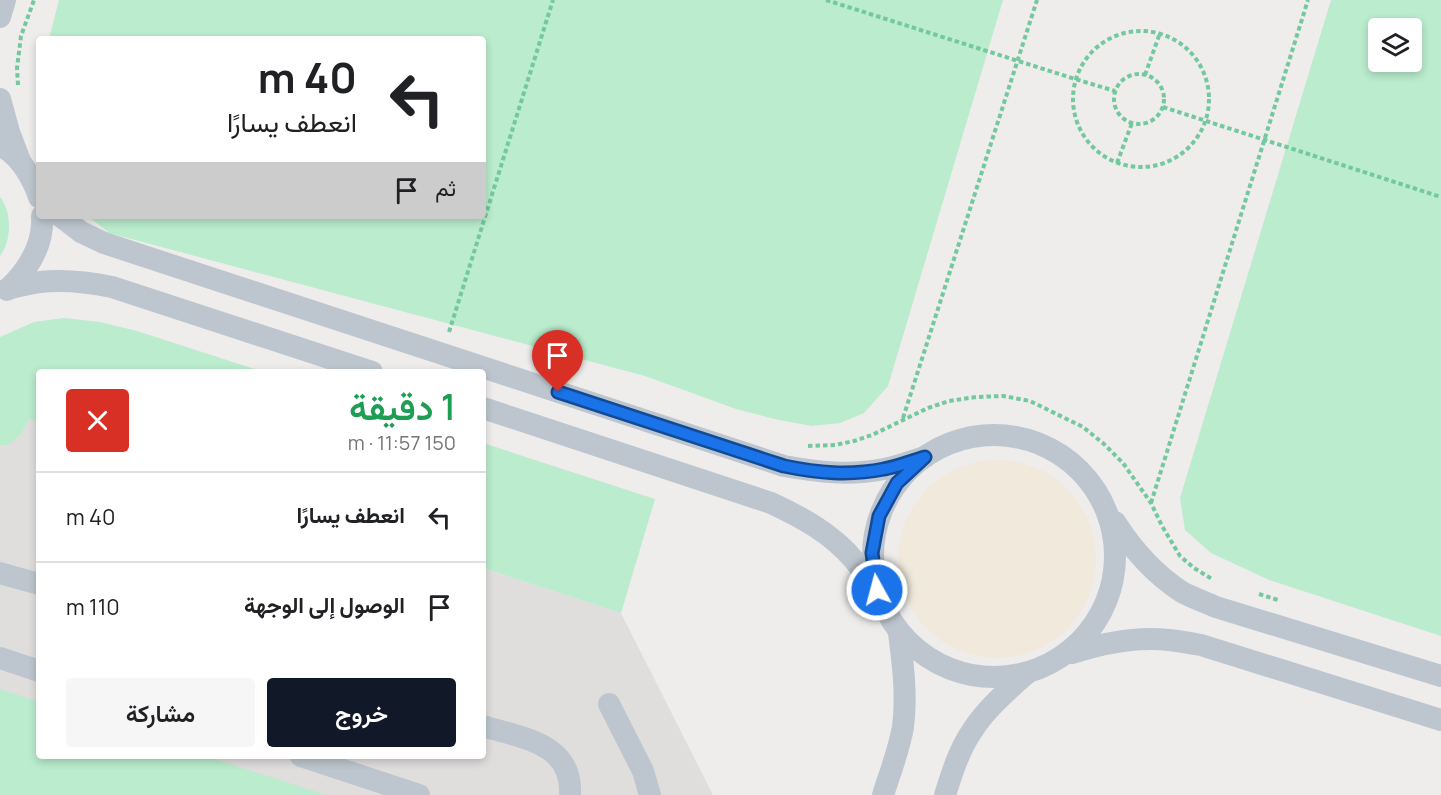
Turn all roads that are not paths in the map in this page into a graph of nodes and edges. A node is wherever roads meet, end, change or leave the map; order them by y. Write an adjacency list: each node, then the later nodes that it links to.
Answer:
1 (5, 0): 2 (street)
2 (0, 17)
3 (9, 94): 5 (street)
4 (0, 145): 5 (street)
5 (21, 162): 6 (street)
6 (36, 188)
7 (42, 219): 9 (street)
8 (64, 219): 12 (street)
9 (4, 291): 10 (street)
10 (363, 369)
11 (486, 409): 16 (street)
12 (925, 457): 13 (street); 16 (street)
13 (1109, 515): 18 (street); 22 (street)
14 (0, 573): 15 (street)
15 (36, 583)
16 (877, 590): 17 (street)
17 (899, 633): 21 (street); 30 (street)
18 (1065, 656): 21 (street); 24 (street)
19 (0, 658): 20 (street)
20 (36, 669)
21 (1026, 674): 31 (street)
22 (1441, 676)
23 (609, 704): 29 (street)
24 (1441, 720)
25 (486, 727): 28 (street)
26 (310, 759): 27 (street)
27 (419, 795)
28 (570, 795)
29 (650, 795)
30 (883, 795)
31 (945, 795)

